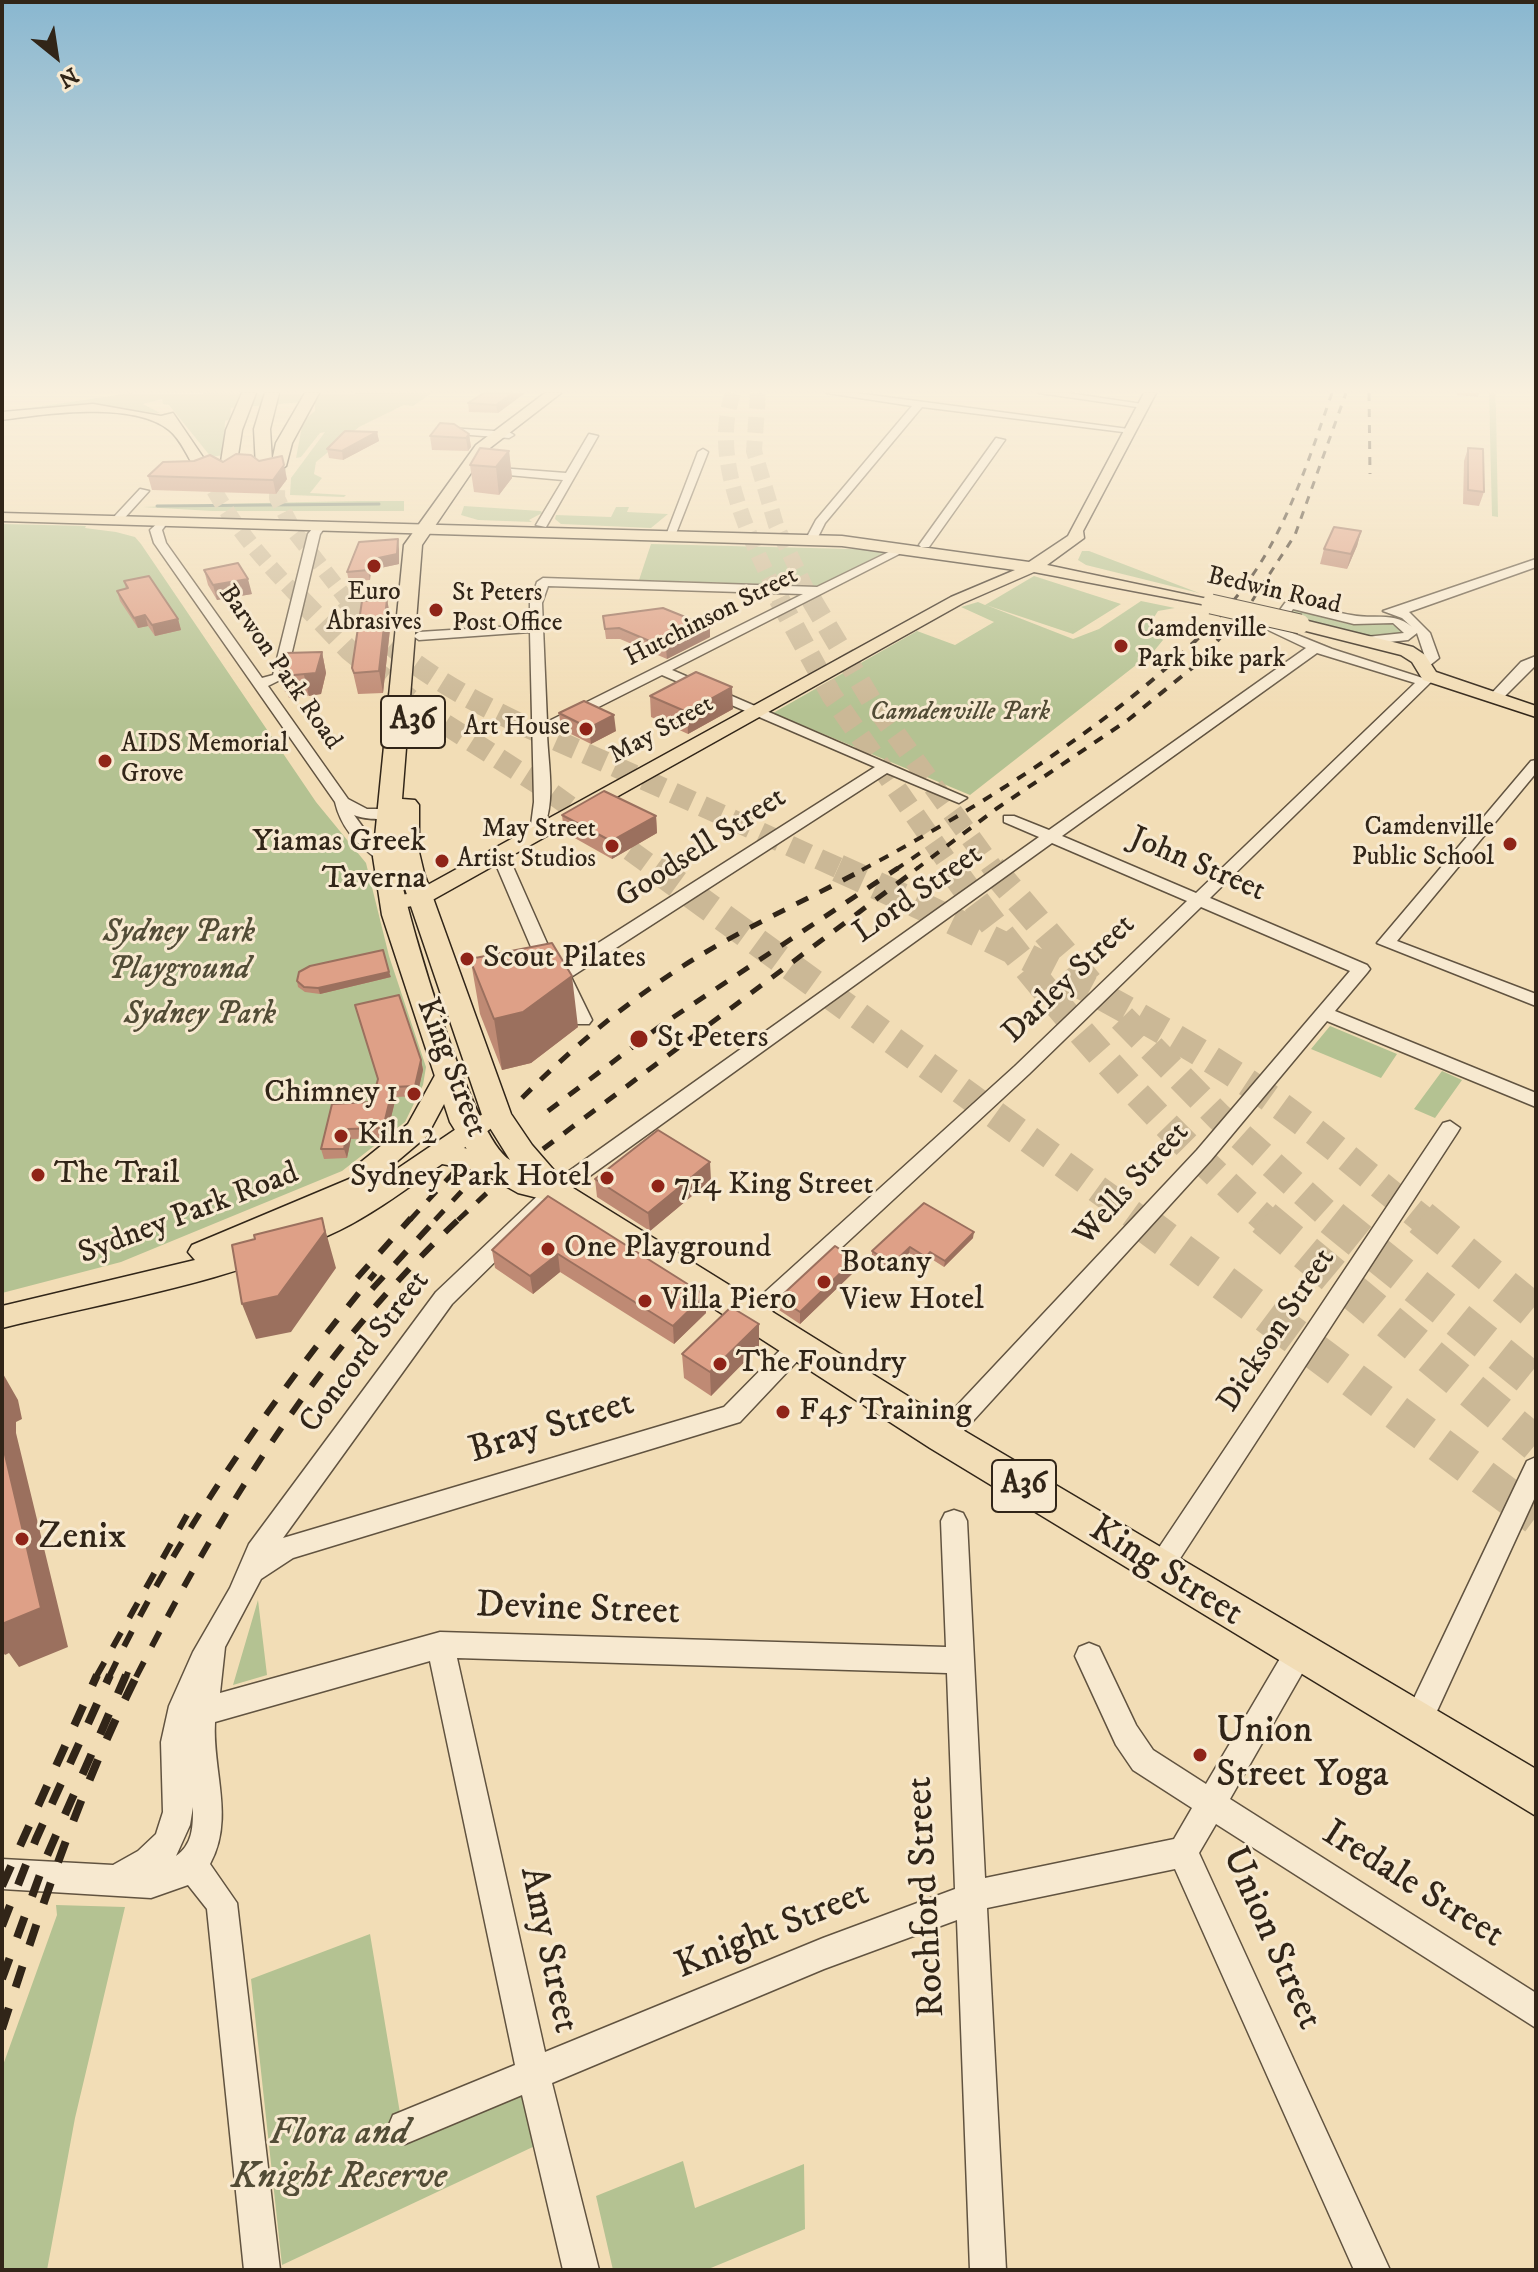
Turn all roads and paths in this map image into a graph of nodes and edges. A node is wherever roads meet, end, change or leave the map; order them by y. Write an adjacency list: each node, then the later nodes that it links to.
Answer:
1 (136, 499): 10 (street)
2 (449, 499): 13 (highway, A36)
3 (453, 499): 13 (highway, A36)
4 (557, 499): 14 (street)
5 (684, 499): 16 (street)
6 (839, 499): 17 (street)
7 (958, 499): 19 (street)
8 (1095, 499): 18 (main road)
9 (2, 508): 10 (main road)
10 (120, 516): 11 (main road); 12 (main road); 13 (main road)
11 (2, 517)
12 (162, 522): 15 (main road); 36 (street, Barwon Park Road)
13 (434, 522): 14 (main road); 15 (main road); 16 (main road); 29 (highway, A36); 46 (highway, A36)
14 (542, 525): 16 (main road)
15 (320, 526): 36 (street)
16 (670, 534): 17 (main road); 20 (main road)
17 (814, 535): 19 (main road)
18 (1076, 535): 22 (main road, May Street); 23 (main road)
19 (925, 545): 22 (main road)
20 (905, 548): 22 (main road); 24 (street, Hutchinson Street)
21 (1536, 560): 26 (street)
22 (1029, 564): 23 (main road, Bedwin Road); 25 (main road, Bedwin Road); 39 (main road, May Street)
23 (1081, 570): 25 (main road, Bedwin Road)
24 (818, 591): 27 (street); 35 (street, Hutchinson Street)
25 (1187, 598): 30 (main road, Bedwin Road, bridge)
26 (1397, 617): 28 (street); 31 (street); 32 (street)
27 (537, 628): 29 (street); 40 (street)
28 (1423, 633): 34 (street, Darley Street); 34 (street)
29 (419, 636): 46 (highway, A36)
30 (1350, 636): 31 (main road, Bedwin Road); 34 (main road, Bedwin Road)
31 (1371, 640): 34 (main road, Bedwin Road)
32 (1318, 647): 34 (street); 51 (street, Lord Street)
33 (1536, 660): 37 (street)
34 (1414, 667): 37 (main road, Bedwin Road); 38 (main road, Bedwin Road); 55 (street, Darley Street)
35 (662, 670): 39 (street); 40 (street, Hutchinson Street)
36 (262, 683): 45 (street, Barwon Park Road)
37 (1495, 698): 38 (main road, Bedwin Road)
38 (1534, 711)
39 (755, 712): 42 (street); 47 (main road, May Street)
40 (541, 730): 43 (street)
41 (1536, 764): 62 (street)
42 (886, 767): 44 (street); 60 (street, Goodsell Street)
43 (542, 794): 47 (street); 50 (street)
44 (959, 798)
45 (343, 802): 46 (street); 49 (street, Barwon Park Road)
46 (388, 813): 49 (street); 53 (highway, A36); 54 (highway, A36)
47 (565, 817): 50 (main road, May Street)
48 (1009, 819): 51 (street, John Street)
49 (354, 827): 53 (street, Barwon Park Road)
50 (532, 835): 52 (main road, May Street)
51 (1053, 837): 55 (street, John Street); 71 (street, Lord Street)
52 (499, 853): 54 (main road, May Street); 58 (street)
53 (385, 857): 56 (highway, A36)
54 (419, 898): 56 (main road, May Street); 67 (highway, King Street / A36)
55 (1199, 899): 59 (street, John Street); 75 (street, Darley Street)
56 (392, 903): 65 (highway, King Street / A36)
57 (541, 906): 58 (street)
58 (524, 913): 60 (street)
59 (1361, 969): 63 (street, Wells Street)
60 (561, 975): 61 (street, Goodsell Street); 64 (street)
61 (519, 987)
62 (1536, 1000)
63 (1325, 1014): 66 (street); 77 (street, Wells Street)
64 (583, 1020)
65 (448, 1074): 67 (highway, King Street / A36); 72 (main road, Sydney Park Road)
66 (1536, 1100)
67 (478, 1122): 69 (main road, Sydney Park Road); 70 (highway, King Street / A36); 71 (highway, King Street / A36); 72 (main road, Sydney Park Road)
68 (1450, 1128): 82 (street, Dickson Street)
69 (434, 1155): 70 (main road); 73 (main road, Sydney Park Road)
70 (492, 1164): 71 (highway, King Street / A36)
71 (555, 1191): 75 (highway, King Street / A36); 79 (street, Concord Street)
72 (326, 1200): 73 (main road, Sydney Park Road)
73 (78, 1297): 74 (main road, Sydney Park Road)
74 (2, 1317)
75 (752, 1317): 76 (highway, King Street / A36)
76 (798, 1346): 77 (highway, King Street / A36); 81 (street, Bray Street)
77 (943, 1437): 82 (highway, King Street / A36)
78 (1536, 1468): 90 (street)
79 (287, 1513): 81 (street); 83 (street, Concord Street)
80 (954, 1521): 88 (street, Rochford Street)
81 (302, 1543): 83 (street, Bray Street)
82 (1159, 1569): 86 (highway, King Street / A36)
83 (253, 1571): 85 (street, Concord Street)
84 (440, 1645): 88 (street, Devine Street); 89 (street, Devine Street); 99 (street, Amy Street)
85 (213, 1648): 89 (street); 96 (street, Concord Street)
86 (1298, 1654): 90 (highway, King Street / A36); 92 (street, Union Street)
87 (1089, 1656): 92 (street, Iredale Street)
88 (960, 1660): 97 (street, Rochford Street)
89 (203, 1712): 94 (street)
90 (1416, 1725): 91 (highway, King Street / A36)
91 (1536, 1794)
92 (1211, 1806): 93 (street, Union Street); 98 (street, Iredale Street)
93 (1183, 1852): 97 (street, Knight Street); 104 (street, Union Street)
94 (192, 1865): 96 (street); 101 (street)
95 (2, 1874): 96 (street)
96 (119, 1879)
97 (970, 1899): 99 (street, Knight Street); 103 (street, Rochford Street)
98 (1536, 2012)
99 (533, 2072): 100 (street, Knight Street); 102 (street, Amy Street)
100 (405, 2127)
101 (262, 2270)
102 (581, 2270)
103 (988, 2270)
104 (1372, 2270)

